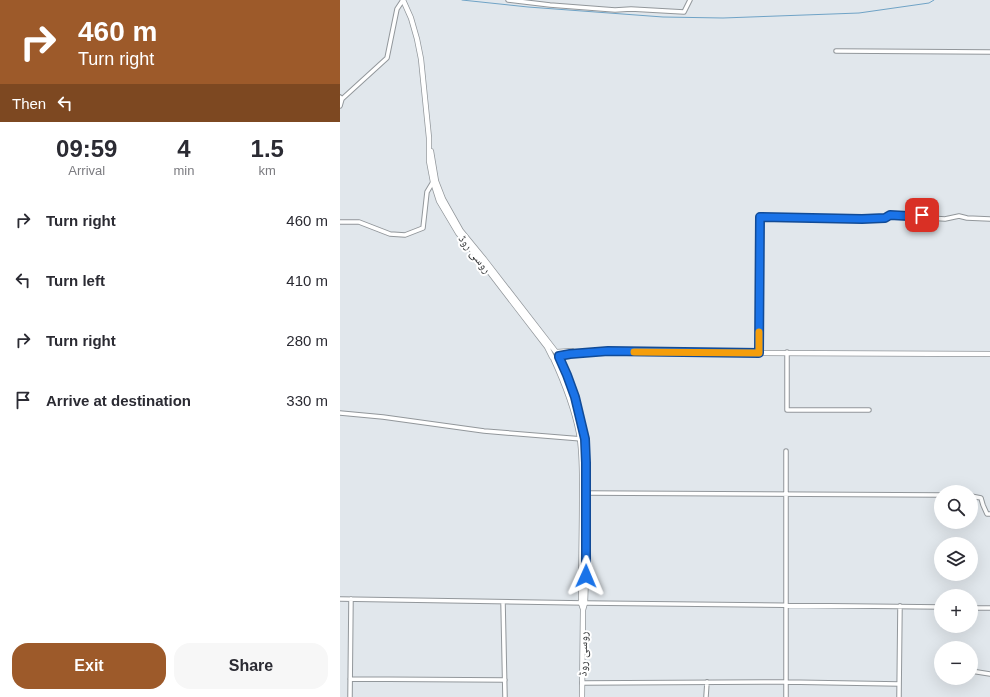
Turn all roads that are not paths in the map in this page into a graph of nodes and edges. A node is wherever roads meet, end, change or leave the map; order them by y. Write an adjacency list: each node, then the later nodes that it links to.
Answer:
1 (403, 0): 6 (street); 8 (main road, روسی روڈ)
2 (508, 0): 3 (street)
3 (690, 0)
4 (836, 51): 5 (street)
5 (990, 52)
6 (341, 98): 7 (street)
7 (340, 106)
8 (428, 138): 9 (main road, روسی روڈ); 14 (main road, روسی روڈ)
9 (433, 182): 11 (street); 16 (main road, روسی روڈ)
10 (990, 219): 13 (street)
11 (340, 222)
12 (787, 352): 13 (main road); 15 (main road); 17 (street)
13 (759, 353): 14 (main road)
14 (558, 354): 16 (main road); 19 (main road, روسی روڈ)
15 (990, 354)
16 (552, 358): 19 (main road, روسی روڈ)
17 (869, 410)
18 (340, 413): 19 (street)
19 (582, 439): 21 (main road, روسی روڈ); 29 (main road, روسی روڈ)
20 (786, 451): 22 (street)
21 (586, 493): 22 (street); 29 (main road, روسی روڈ)
22 (787, 494): 23 (street); 30 (street)
23 (934, 495)
24 (978, 497): 25 (street)
25 (990, 514)
26 (340, 599): 27 (street)
27 (351, 599): 28 (street); 37 (street)
28 (503, 602): 29 (street); 38 (street)
29 (583, 603): 30 (street); 41 (main road, روسی روڈ)
30 (786, 606): 31 (street); 40 (street)
31 (900, 606): 32 (street); 42 (street)
32 (934, 607)
33 (978, 608): 34 (street)
34 (990, 608)
35 (978, 672): 36 (street)
36 (990, 674)
37 (350, 679): 38 (street); 43 (street)
38 (505, 680): 44 (street)
39 (707, 682): 40 (street); 41 (street); 46 (street)
40 (786, 682): 42 (street); 47 (street)
41 (582, 683): 45 (main road, روسی روڈ)
42 (899, 684): 48 (street)
43 (350, 697)
44 (505, 697)
45 (582, 697)
46 (706, 697)
47 (786, 697)
48 (899, 697)

